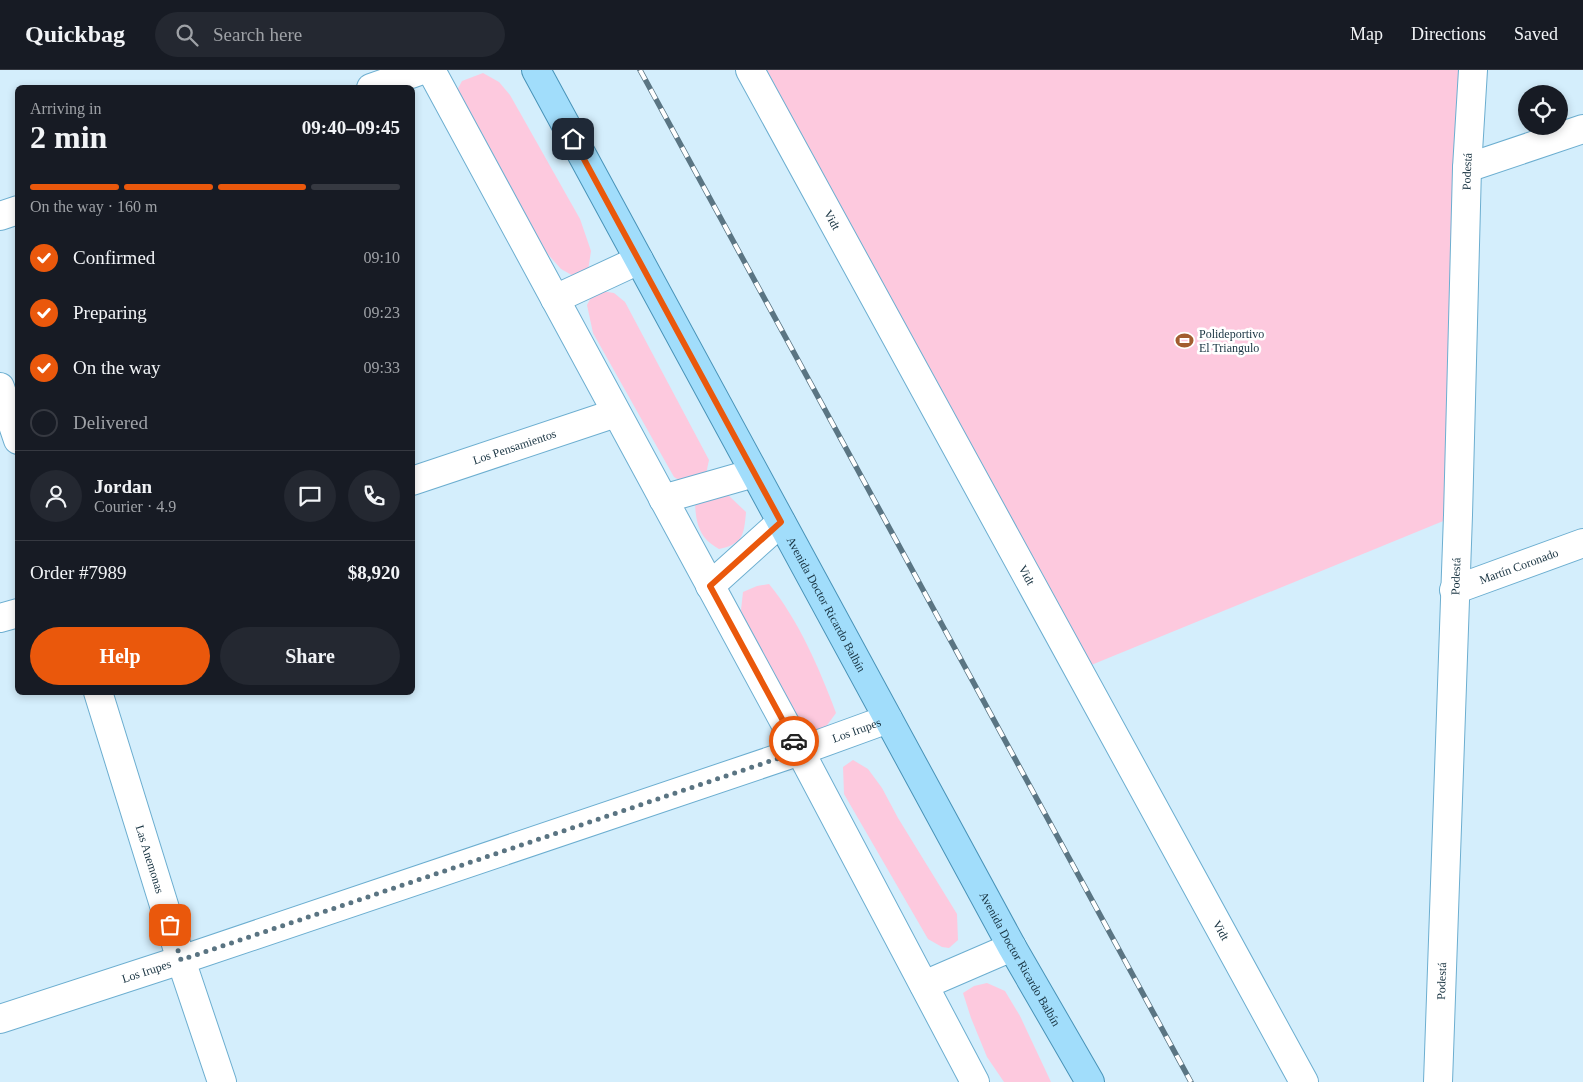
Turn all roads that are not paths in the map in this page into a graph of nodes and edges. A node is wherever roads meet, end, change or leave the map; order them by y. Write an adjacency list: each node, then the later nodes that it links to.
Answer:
1 (422, 70): 6 (street)
2 (431, 70): 12 (street)
3 (536, 70): 11 (main road, Avenida Doctor Ricardo Balbín)
4 (750, 70): 35 (street, Vidt)
5 (1473, 70): 8 (street, Podestá)
6 (380, 85)
7 (1583, 129): 8 (street)
8 (1467, 168): 22 (street, Podestá)
9 (15, 211): 10 (street)
10 (0, 216)
11 (639, 260): 12 (street); 16 (main road, Avenida Doctor Ricardo Balbín)
12 (555, 300): 14 (street)
13 (0, 387): 15 (street)
14 (616, 412): 17 (street, Los Pensamientos); 18 (street)
15 (15, 431)
16 (754, 473): 18 (street); 19 (main road, Avenida Doctor Ricardo Balbín)
17 (415, 480)
18 (663, 499): 21 (street)
19 (781, 522): 21 (street); 26 (main road, Avenida Doctor Ricardo Balbín)
20 (1583, 543): 22 (street, Martín Coronado)
21 (710, 586): 27 (street)
22 (1454, 590): 36 (street, Podestá)
23 (15, 614): 24 (street)
24 (0, 618)
25 (99, 695): 29 (street, Las Anemonas)
26 (888, 719): 27 (street, Los Irupes); 28 (main road, Avenida Doctor Ricardo Balbín)
27 (800, 751): 29 (street, Los Irupes); 30 (street)
28 (1012, 947): 30 (street); 34 (main road, Avenida Doctor Ricardo Balbín)
29 (181, 960): 31 (street, Los Irupes); 32 (street, Las Anemonas)
30 (924, 985): 33 (street)
31 (0, 1019)
32 (222, 1082)
33 (975, 1082)
34 (1090, 1082)
35 (1304, 1082)
36 (1438, 1082)

